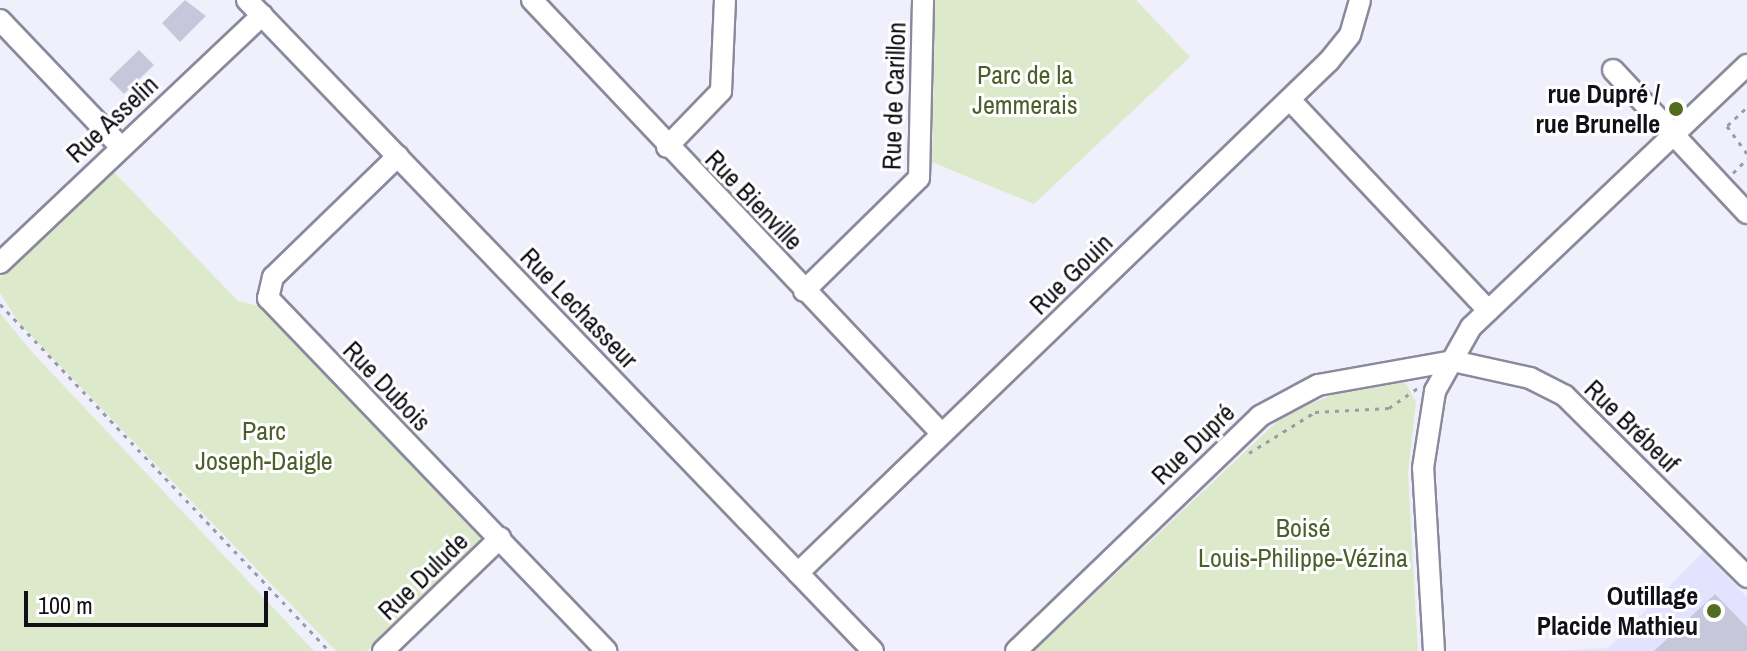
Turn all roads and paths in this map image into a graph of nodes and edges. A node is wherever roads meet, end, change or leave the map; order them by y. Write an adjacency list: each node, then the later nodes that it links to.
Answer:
1 (532, 0): 13 (street, Rue Bienville)
2 (725, 0): 13 (street)
3 (923, 0): 19 (street, Rue de Carillon)
4 (1360, 0): 9 (street, Rue Gouin)
5 (254, 7): 12 (street, Rue Asselin); 14 (street, Rue Lechasseur)
6 (0, 20): 12 (street)
7 (1747, 65): 11 (street)
8 (1613, 70): 11 (street)
9 (1290, 100): 21 (street); 24 (street, Rue Gouin)
10 (1745, 109): 15 (path)
11 (1673, 135): 17 (street); 21 (street)
12 (121, 147): 18 (street, Rue Asselin)
13 (667, 147): 19 (street, Rue Bienville)
14 (398, 156): 26 (street, Rue Dubois); 27 (street, Rue Lechasseur)
15 (1747, 156): 16 (path)
16 (1731, 175)
17 (1747, 213)
18 (0, 263)
19 (804, 291): 24 (street, Rue Bienville)
20 (0, 304): 29 (path)
21 (1488, 310): 22 (street)
22 (1453, 361): 28 (street, Rue Brébeuf); 33 (street, Rue Dupré); 34 (street)
23 (1422, 385): 25 (path, Rue Dupré)
24 (941, 433): 27 (street, Rue Gouin)
25 (1240, 458)
26 (500, 538): 30 (street, Rue Dulude); 31 (street, Rue Dubois)
27 (798, 573): 32 (street, Rue Lechasseur)
28 (1747, 577)
29 (329, 651)
30 (383, 651)
31 (607, 651)
32 (873, 651)
33 (1016, 651)
34 (1434, 651)

